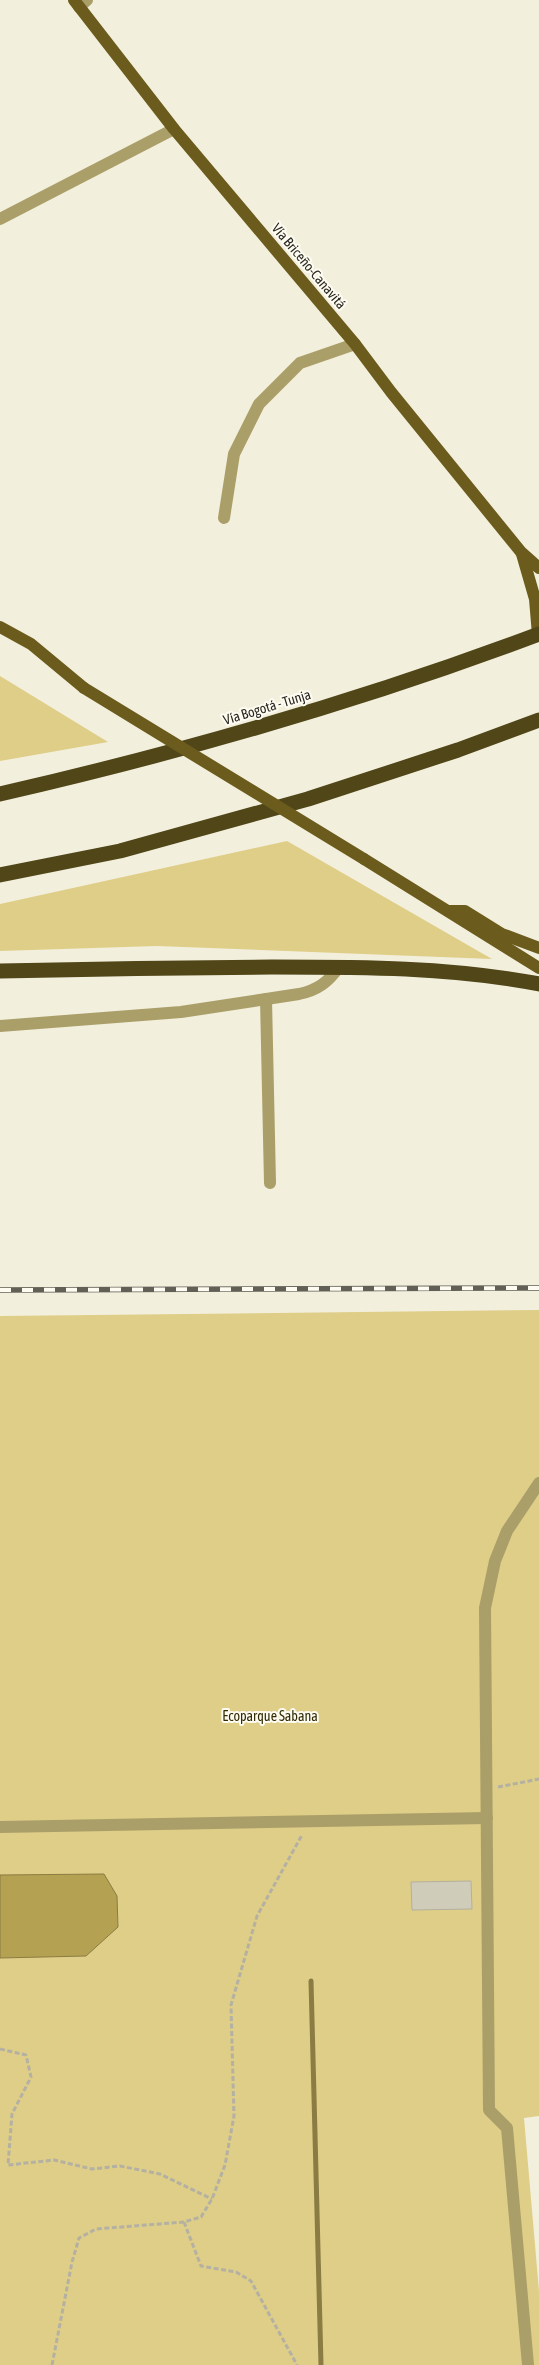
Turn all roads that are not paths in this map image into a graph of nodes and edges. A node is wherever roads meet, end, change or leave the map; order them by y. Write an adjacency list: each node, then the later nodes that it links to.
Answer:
1 (80, 2): 2 (main road, Vía Briceño-Canavitá)
2 (174, 129): 3 (street); 4 (main road, Vía Briceño-Canavitá)
3 (0, 219)
4 (355, 344): 5 (street); 6 (main road, Vía Briceño-Canavitá)
5 (224, 518)
6 (522, 552): 7 (main road, Vía Briceño-Canavitá); 9 (main road)
7 (539, 568)
8 (0, 627): 13 (main road, bridge)
9 (538, 634): 11 (highway, Vía Bogotá - Tunja)
10 (539, 720): 12 (highway)
11 (0, 794)
12 (0, 875)
13 (449, 911): 14 (main road); 16 (main road)
14 (539, 948)
15 (339, 967): 17 (highway); 18 (highway); 19 (street)
16 (539, 968)
17 (0, 971)
18 (539, 984)
19 (266, 999): 20 (street); 21 (street)
20 (0, 1026)
21 (270, 1183)
22 (539, 1483): 23 (street)
23 (487, 1818): 24 (street); 25 (street)
24 (0, 1827)
25 (528, 2365)

